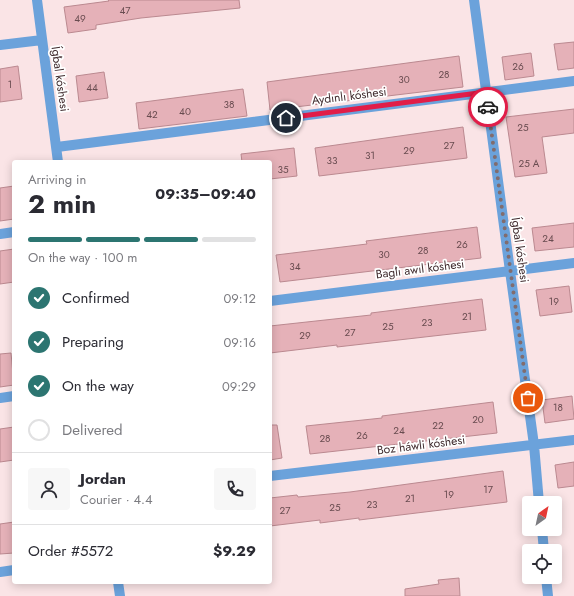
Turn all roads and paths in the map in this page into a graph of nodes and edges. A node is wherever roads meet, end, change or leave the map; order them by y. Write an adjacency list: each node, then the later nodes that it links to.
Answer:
1 (37, 0): 3 (street, Íǵbal kóshesi)
2 (474, 0): 6 (street, Íǵbal kóshesi)
3 (42, 40): 4 (street); 7 (street, Íǵbal kóshesi)
4 (0, 45)
5 (574, 81): 6 (street, Aydınlı kóshesi)
6 (486, 92): 7 (street, Aydınlı kóshesi); 12 (street, Íǵbal kóshesi)
7 (56, 147): 8 (street, Íǵbal kóshesi)
8 (58, 160)
9 (12, 232): 10 (street)
10 (0, 234)
11 (574, 263): 12 (street, Baǵlı awıl kóshesi)
12 (510, 271): 13 (street, Baǵlı awıl kóshesi); 17 (street, Íǵbal kóshesi)
13 (272, 301)
14 (12, 396): 15 (street)
15 (0, 398)
16 (574, 440): 17 (street, Boz háwli kóshesi)
17 (534, 445): 18 (street, Boz háwli kóshesi); 19 (street, Íǵbal kóshesi)
18 (272, 476)
19 (539, 496)
20 (12, 570): 21 (street)
21 (0, 572)
22 (118, 584): 24 (street)
23 (547, 584): 25 (street)
24 (120, 596)
25 (548, 596)

